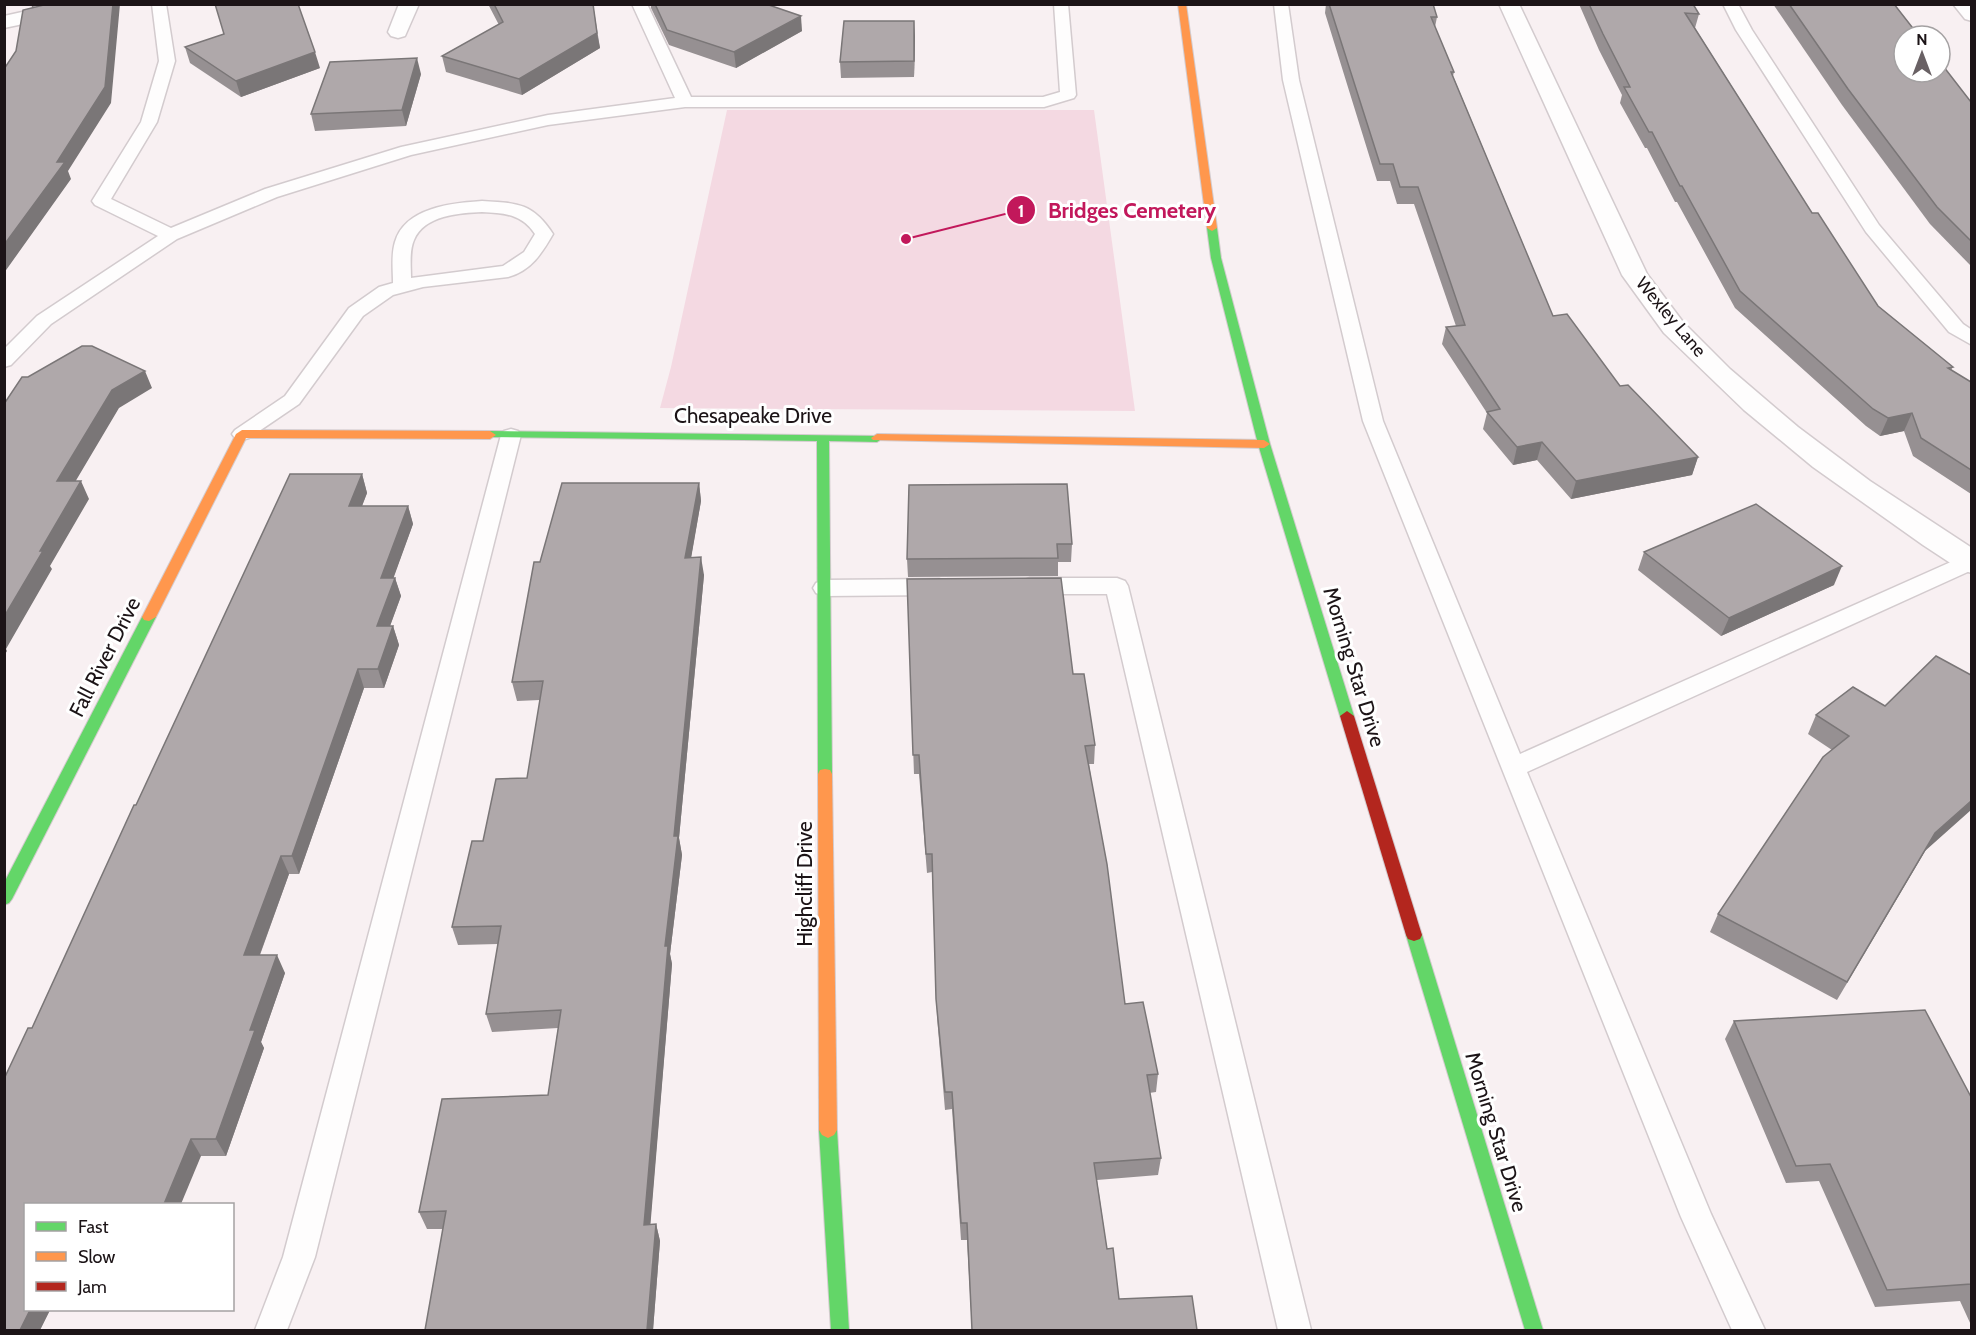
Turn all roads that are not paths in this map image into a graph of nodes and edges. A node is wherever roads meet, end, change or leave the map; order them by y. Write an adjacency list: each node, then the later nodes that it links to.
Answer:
1 (90, 4): 12 (street)
2 (159, 4): 15 (lane)
3 (409, 4): 13 (street)
4 (639, 4): 14 (lane)
5 (1061, 4): 14 (lane)
6 (1182, 4): 22 (street, Morning Star Drive)
7 (1281, 4): 27 (lane)
8 (1509, 4): 23 (street, Wexley Lane)
9 (1730, 4): 17 (lane)
10 (1963, 4): 11 (street)
11 (1971, 15)
12 (4, 22)
13 (398, 32)
14 (685, 102): 15 (lane)
15 (171, 235): 18 (lane)
16 (402, 287): 16 (lane); 19 (lane)
17 (1971, 339)
18 (4, 361)
19 (242, 434): 20 (street, Chesapeake Drive); 28 (street, Fall River Drive)
20 (511, 435): 21 (street, Chesapeake Drive); 29 (lane)
21 (823, 437): 22 (street, Chesapeake Drive); 26 (street, Highcliff Drive)
22 (1264, 444): 32 (street, Morning Star Drive)
23 (1971, 562): 27 (lane)
24 (965, 587): 26 (lane)
25 (1000, 587): 31 (lane)
26 (824, 588): 30 (street, Highcliff Drive)
27 (1512, 768): 33 (lane)
28 (4, 899)
29 (271, 1330)
30 (840, 1330)
31 (1295, 1330)
32 (1534, 1330)
33 (1749, 1330)

